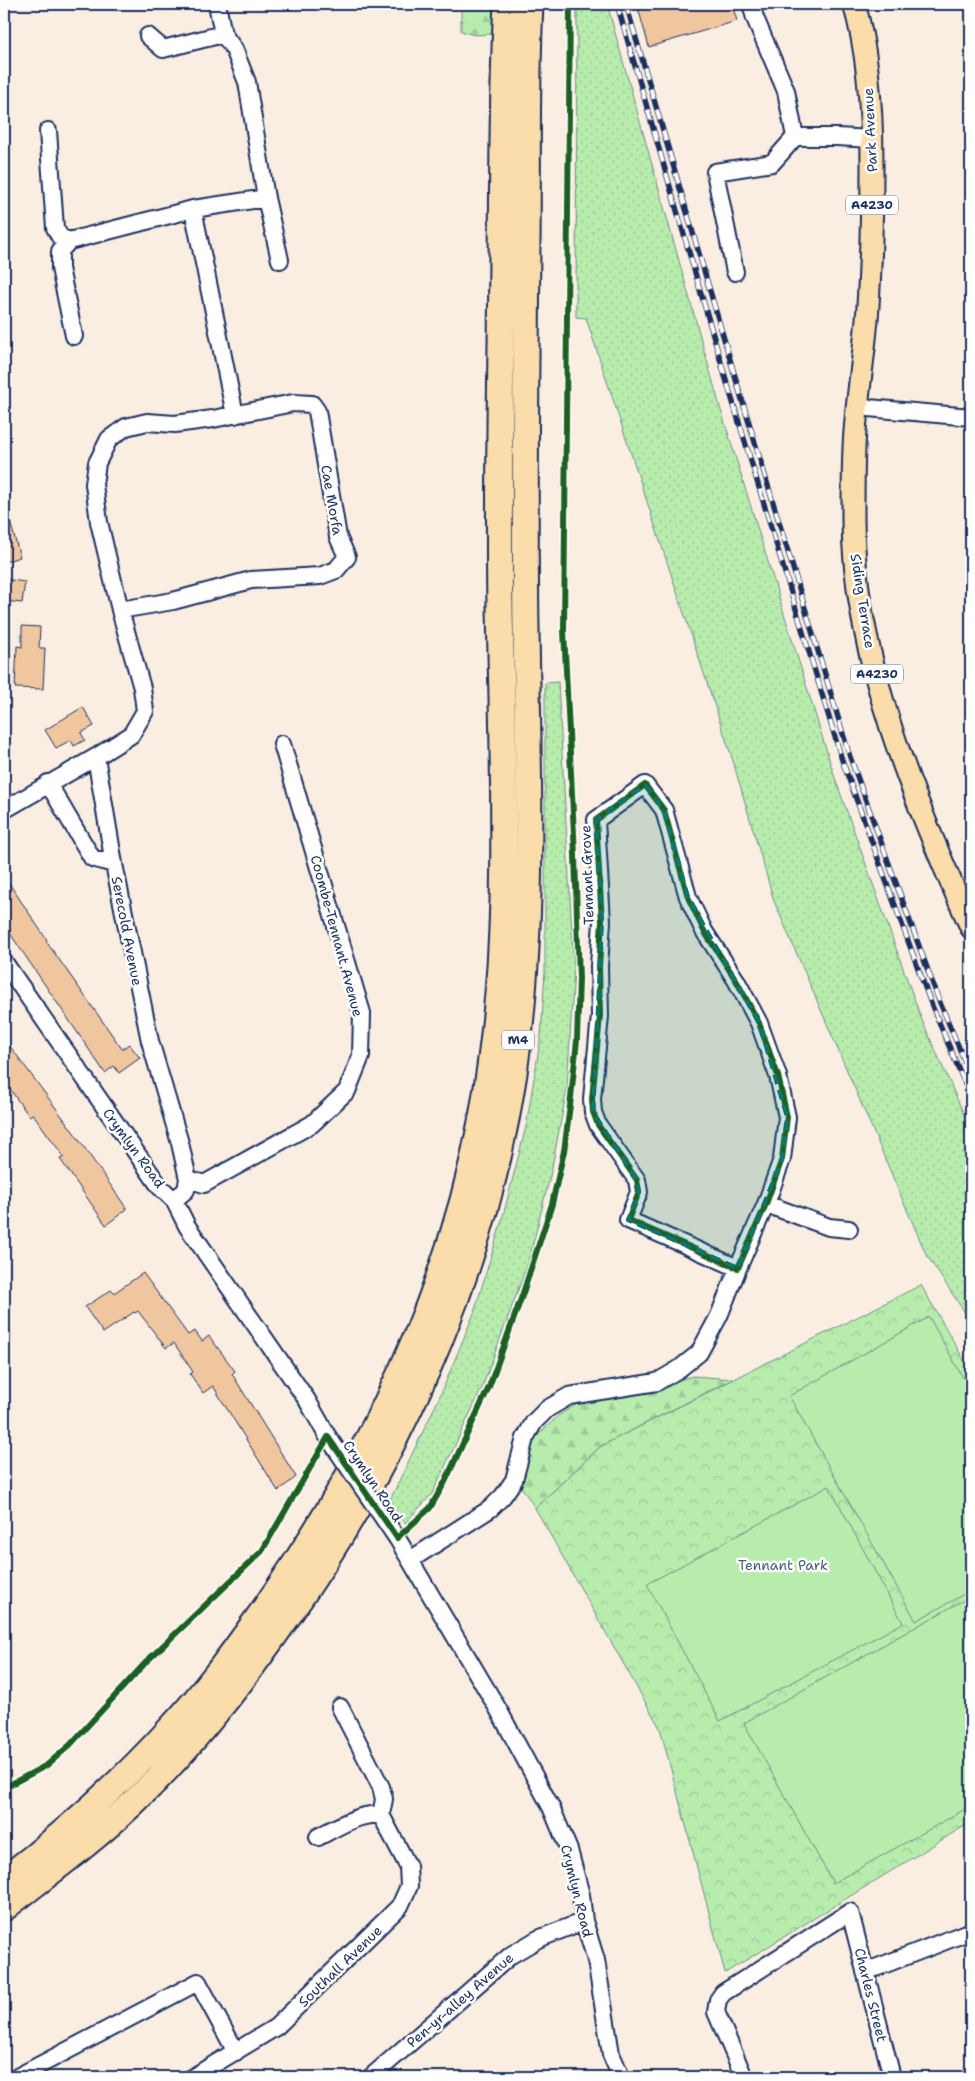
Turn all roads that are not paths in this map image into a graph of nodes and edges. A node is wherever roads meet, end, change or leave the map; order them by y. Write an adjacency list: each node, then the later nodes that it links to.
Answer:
1 (216, 4): 6 (street)
2 (507, 4): 37 (highway, M4)
3 (530, 4): 38 (highway, M4)
4 (751, 4): 9 (street)
5 (854, 4): 10 (main road, Park Avenue / A4230)
6 (223, 34): 7 (street); 11 (street)
7 (148, 36)
8 (48, 131): 13 (street)
9 (795, 137): 10 (street); 15 (street)
10 (872, 139): 17 (main road, Park Avenue / A4230)
11 (266, 198): 12 (street); 14 (street)
12 (193, 209): 13 (street); 18 (street)
13 (69, 242): 16 (street)
14 (280, 260)
15 (735, 272)
16 (74, 336)
17 (858, 407): 19 (street); 26 (main road, Siding Terrace / A4230)
18 (235, 415): 20 (street, Cae Morfa); 20 (street, Cae Morfa)
19 (971, 417)
20 (120, 610): 22 (street, Cae Morfa)
21 (282, 744): 28 (street, Coombe-Tennant Avenue)
22 (96, 757): 23 (street); 25 (street, Serecold Avenue)
23 (48, 783): 24 (street); 25 (street)
24 (4, 810)
25 (114, 864): 28 (street, Serecold Avenue)
26 (971, 926)
27 (4, 962): 29 (street, Crymlyn Road)
28 (188, 1179): 29 (street)
29 (174, 1200): 33 (street, Crymlyn Road, bridge)
30 (766, 1204): 31 (street); 32 (street, Tennant Grove); 32 (street, Tennant Grove)
31 (849, 1229)
32 (738, 1268): 33 (street)
33 (410, 1560): 39 (street, Crymlyn Road)
34 (340, 1708): 35 (street)
35 (381, 1815): 36 (street); 42 (street, Southall Avenue)
36 (318, 1837)
37 (4, 1880)
38 (4, 1908)
39 (584, 1921): 45 (street, Pen-yr-alley Avenue); 46 (street, Crymlyn Road)
40 (971, 1931): 41 (street)
41 (865, 1972): 47 (street, Charles Street); 48 (street, Charles Street)
42 (236, 2052): 43 (street); 44 (street, Southall Avenue)
43 (17, 2077)
44 (194, 2077)
45 (371, 2077)
46 (621, 2077)
47 (744, 2077)
48 (892, 2077)

